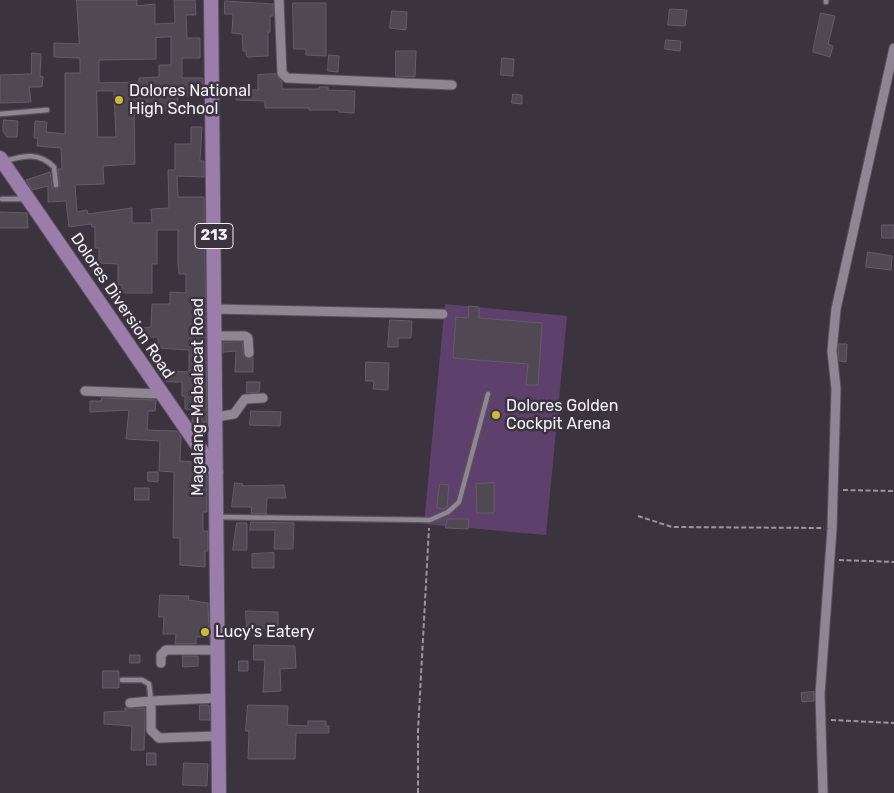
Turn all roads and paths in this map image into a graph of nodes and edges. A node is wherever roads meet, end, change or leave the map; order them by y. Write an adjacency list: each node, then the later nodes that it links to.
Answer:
1 (211, 0): 11 (main road, Magalang-Mabalacat Road / 213)
2 (279, 0): 4 (street)
3 (894, 48): 21 (street)
4 (452, 85)
5 (47, 110): 6 (lane)
6 (0, 114)
7 (1, 160): 8 (lane); 10 (main road, Dolores Diversion Road)
8 (56, 185)
9 (2, 199): 10 (lane)
10 (28, 199): 16 (main road, Dolores Diversion Road)
11 (215, 308): 12 (street); 13 (main road, Magalang-Mabalacat Road / 213)
12 (443, 314)
13 (215, 336): 14 (street); 19 (main road, Magalang-Mabalacat Road / 213)
14 (249, 353)
15 (85, 391): 16 (street)
16 (161, 394): 20 (main road, Dolores Diversion Road)
17 (488, 394): 25 (lane)
18 (263, 398): 19 (street)
19 (216, 417): 20 (main road, Magalang-Mabalacat Road / 213)
20 (216, 472): 24 (main road, Magalang-Mabalacat Road / 213)
21 (833, 490): 22 (path); 26 (street)
22 (894, 491)
23 (638, 516): 26 (path)
24 (217, 517): 25 (lane); 29 (main road, Magalang-Mabalacat Road / 213)
25 (430, 520): 39 (path)
26 (832, 529): 27 (street)
27 (830, 560): 28 (path); 35 (street)
28 (894, 562)
29 (218, 650): 30 (street); 32 (main road, Magalang-Mabalacat Road / 213)
30 (161, 663)
31 (122, 680): 33 (lane)
32 (218, 698): 33 (street); 37 (main road, Magalang-Mabalacat Road / 213)
33 (151, 701): 34 (street); 37 (street)
34 (130, 703)
35 (821, 720): 36 (path); 40 (street)
36 (894, 723)
37 (218, 736): 38 (main road, Magalang-Mabalacat Road / 213)
38 (219, 793)
39 (418, 793)
40 (824, 793)

